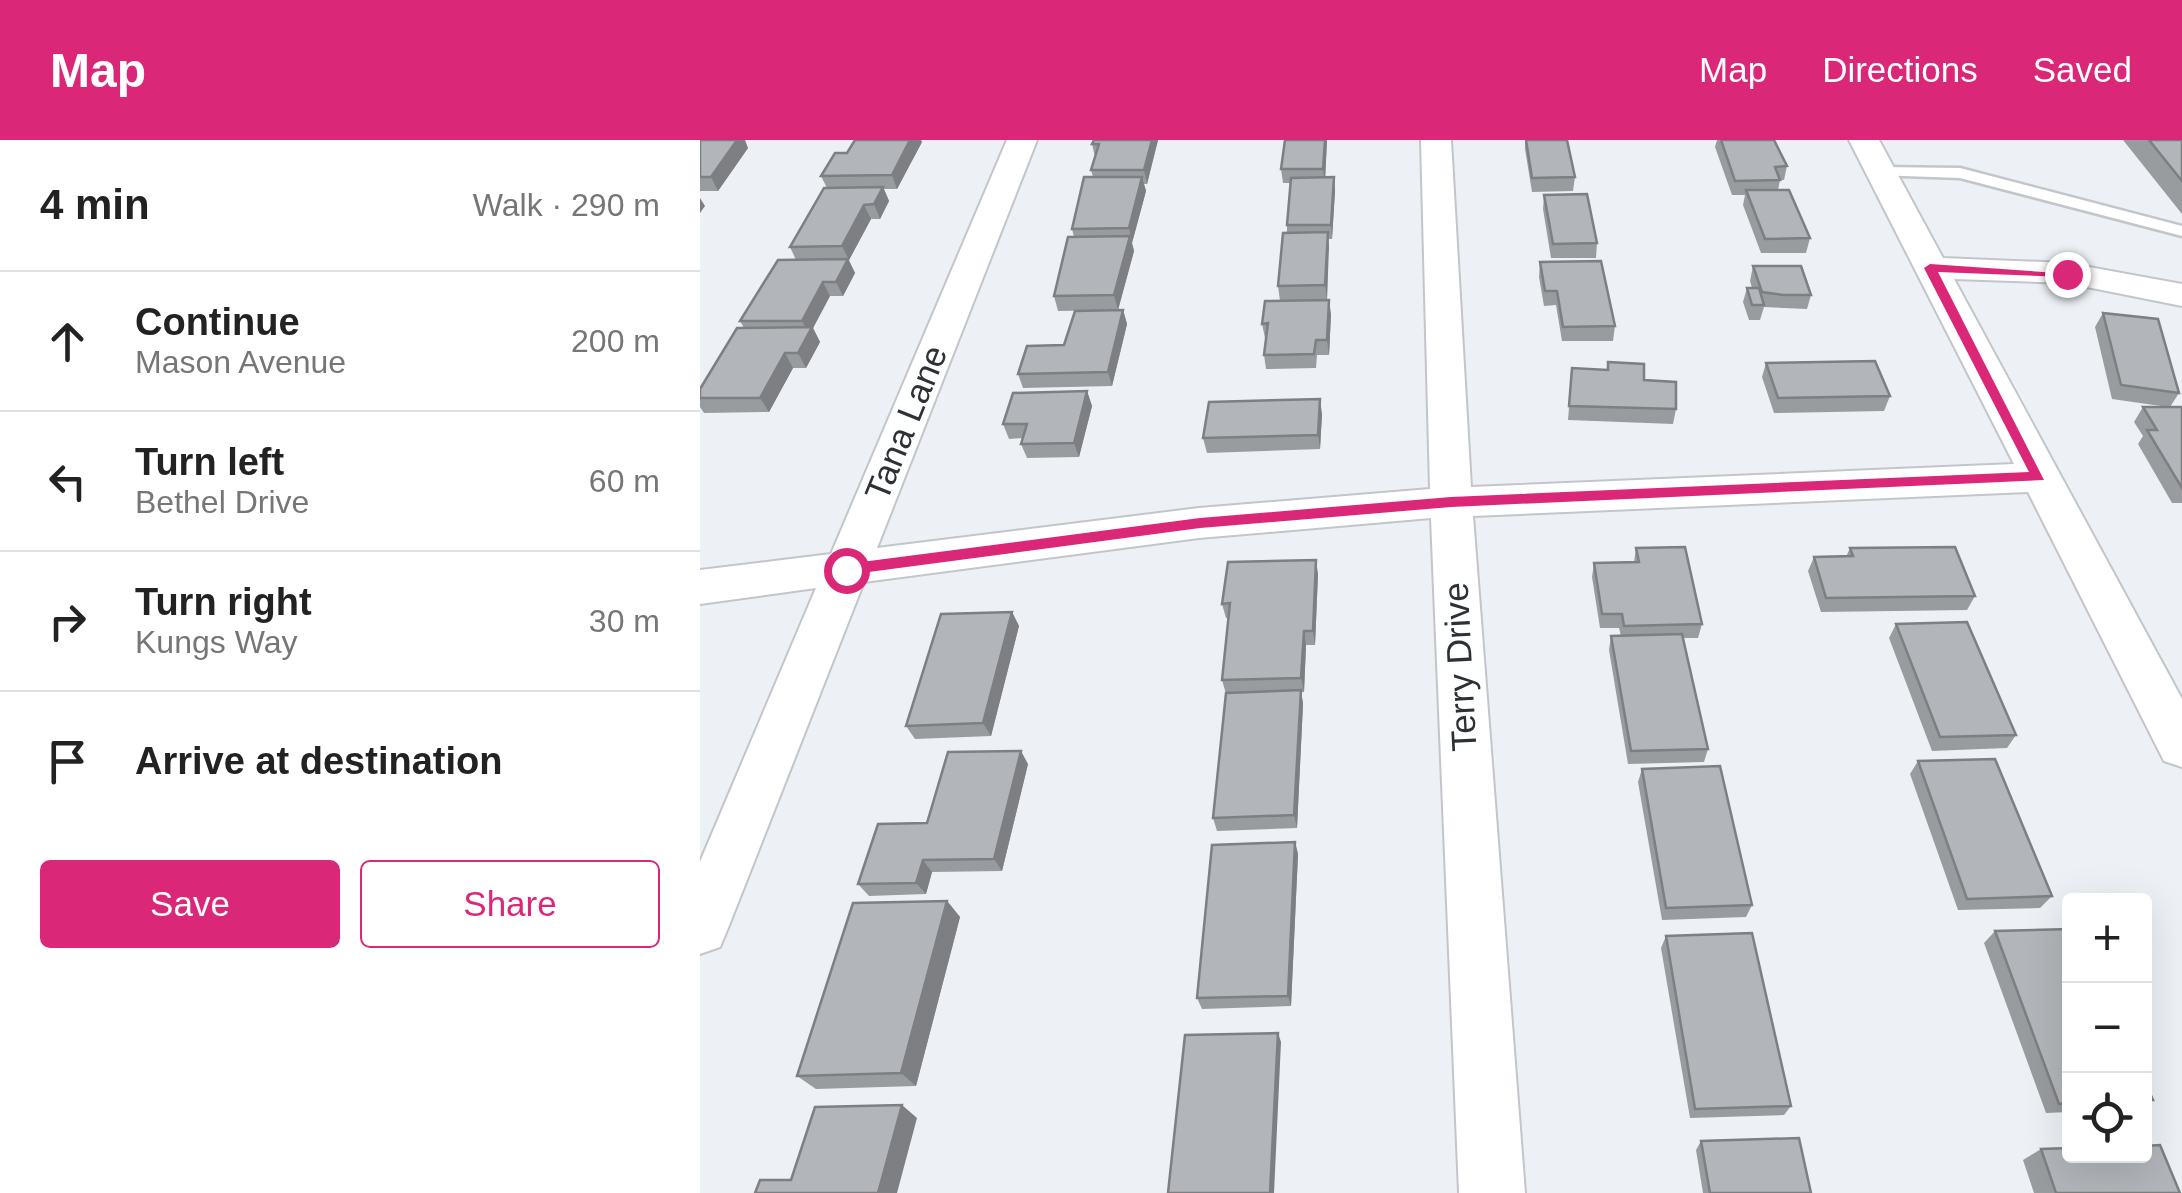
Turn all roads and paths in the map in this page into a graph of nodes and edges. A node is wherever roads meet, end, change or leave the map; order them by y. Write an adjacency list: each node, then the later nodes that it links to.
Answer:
1 (1022, 140): 9 (street, Tana Lane)
2 (1436, 140): 8 (street, Terry Drive)
3 (1872, 156): 4 (lane); 5 (street)
4 (2182, 231)
5 (1930, 268): 6 (street); 7 (street)
6 (2182, 296)
7 (2039, 476): 8 (street); 11 (street)
8 (1451, 502): 9 (street); 13 (street, Terry Drive)
9 (846, 570): 10 (street); 12 (street, Tana Lane)
10 (700, 587)
11 (2182, 746)
12 (700, 928)
13 (1492, 1193)

